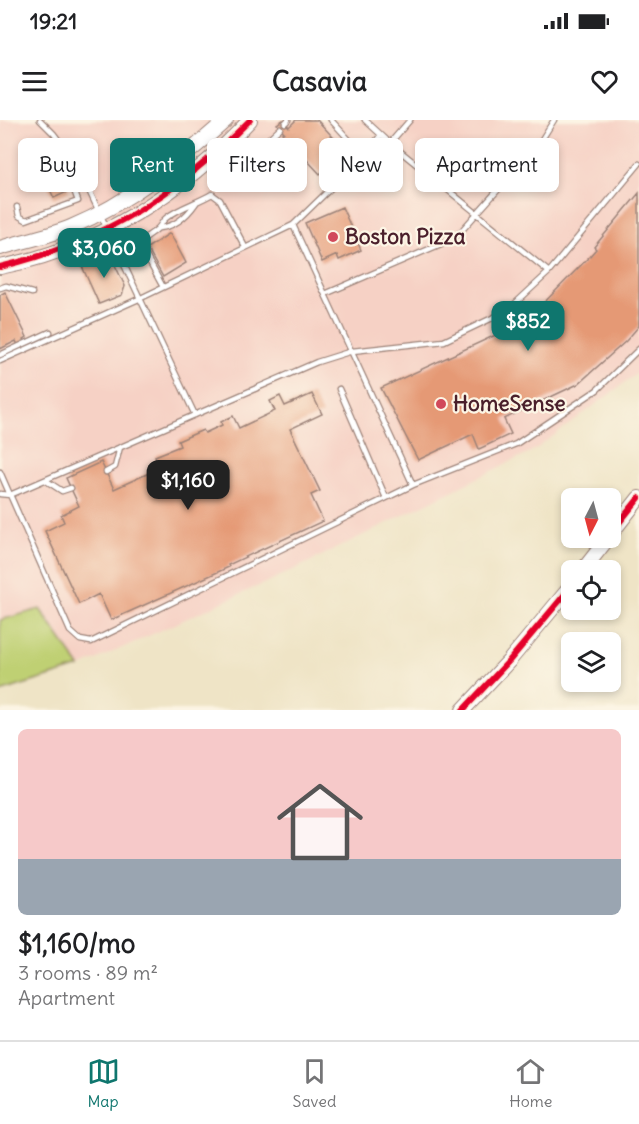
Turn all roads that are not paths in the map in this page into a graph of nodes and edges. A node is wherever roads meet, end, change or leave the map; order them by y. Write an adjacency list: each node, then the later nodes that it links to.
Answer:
1 (226, 120): 21 (street)
2 (250, 120): 25 (street)
3 (331, 120): 11 (lane)
4 (365, 120): 9 (lane)
5 (554, 120): 22 (lane)
6 (44, 121): 21 (lane)
7 (409, 121): 14 (lane)
8 (280, 128): 10 (lane)
9 (381, 135): 12 (lane); 13 (lane)
10 (269, 138)
11 (348, 138)
12 (379, 138)
13 (384, 138)
14 (394, 138)
15 (403, 153): 22 (lane)
16 (639, 164): 29 (lane)
17 (75, 192): 20 (lane)
18 (327, 192): 23 (lane)
19 (196, 203): 24 (lane); 24 (lane); 26 (lane)
20 (17, 207)
21 (100, 213): 25 (lane); 27 (street)
22 (478, 214): 29 (lane); 33 (lane)
23 (293, 225): 26 (lane); 33 (lane)
24 (159, 228): 30 (lane)
25 (109, 229): 28 (street); 34 (lane)
26 (245, 247): 30 (lane)
27 (0, 248)
28 (0, 267)
29 (549, 272): 37 (lane)
30 (163, 287): 34 (lane)
31 (0, 288): 32 (lane)
32 (32, 293)
33 (325, 294): 37 (lane)
34 (141, 298): 39 (lane); 41 (lane)
35 (50, 332): 38 (lane)
36 (639, 349): 46 (lane)
37 (352, 351): 41 (lane); 46 (lane)
38 (0, 355)
39 (0, 361)
40 (339, 389): 50 (lane)
41 (195, 415): 42 (lane)
42 (120, 447): 44 (lane); 45 (lane)
43 (0, 472): 49 (lane)
44 (106, 472)
45 (45, 480): 47 (lane); 49 (lane)
46 (413, 485): 50 (lane)
47 (71, 488)
48 (0, 494): 49 (lane)
49 (10, 495): 50 (lane)
50 (386, 498)
51 (639, 498): 52 (street)
52 (621, 522)
53 (600, 548): 54 (street)
54 (591, 560)
55 (561, 598): 56 (street)
56 (463, 710)

